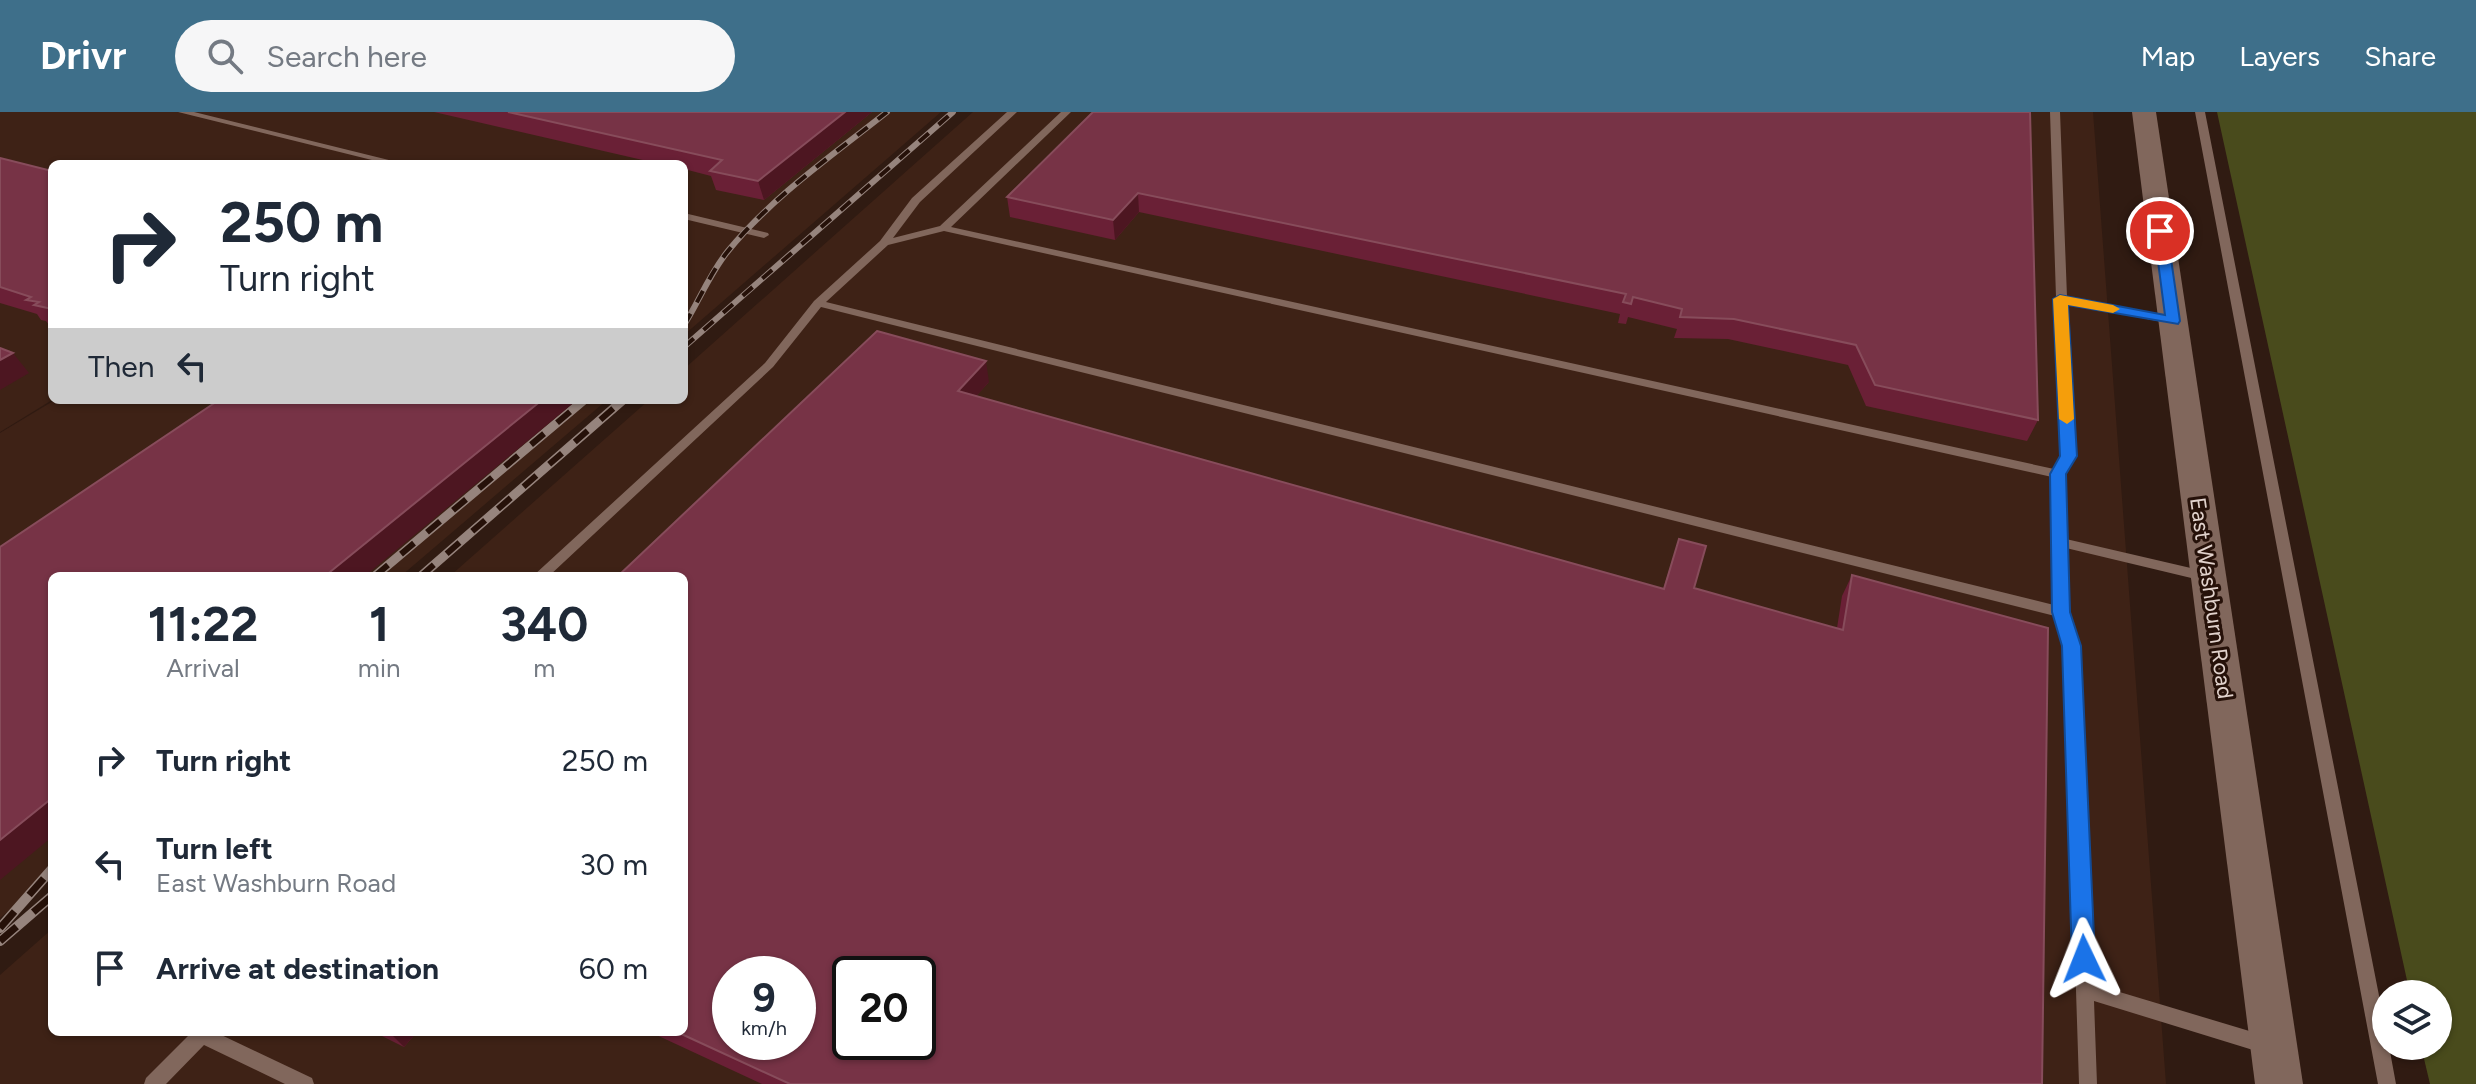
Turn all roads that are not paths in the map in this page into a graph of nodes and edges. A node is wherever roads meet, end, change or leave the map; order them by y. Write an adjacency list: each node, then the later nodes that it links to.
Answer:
1 (183, 112): 7 (lane)
2 (1012, 112): 11 (lane)
3 (1066, 112): 9 (lane)
4 (2055, 112): 12 (lane)
5 (2144, 112): 14 (street, East Washburn Road)
6 (2200, 112): 28 (lane)
7 (383, 160)
8 (688, 217): 10 (lane)
9 (944, 228): 11 (lane); 15 (lane)
10 (764, 235)
11 (884, 243): 13 (lane)
12 (2060, 299): 14 (lane); 15 (lane)
13 (818, 303): 17 (lane); 19 (lane)
14 (2173, 321): 18 (street, East Washburn Road)
15 (2058, 474): 16 (lane)
16 (2061, 542): 18 (lane); 19 (lane)
17 (544, 572)
18 (2209, 577): 23 (street, East Washburn Road)
19 (2061, 612): 20 (lane)
20 (2085, 990): 23 (lane); 26 (lane)
21 (196, 1036): 24 (lane)
22 (202, 1036): 25 (lane)
23 (2274, 1047): 27 (street, East Washburn Road)
24 (153, 1084)
25 (305, 1084)
26 (2088, 1084)
27 (2279, 1084)
28 (2387, 1084)

